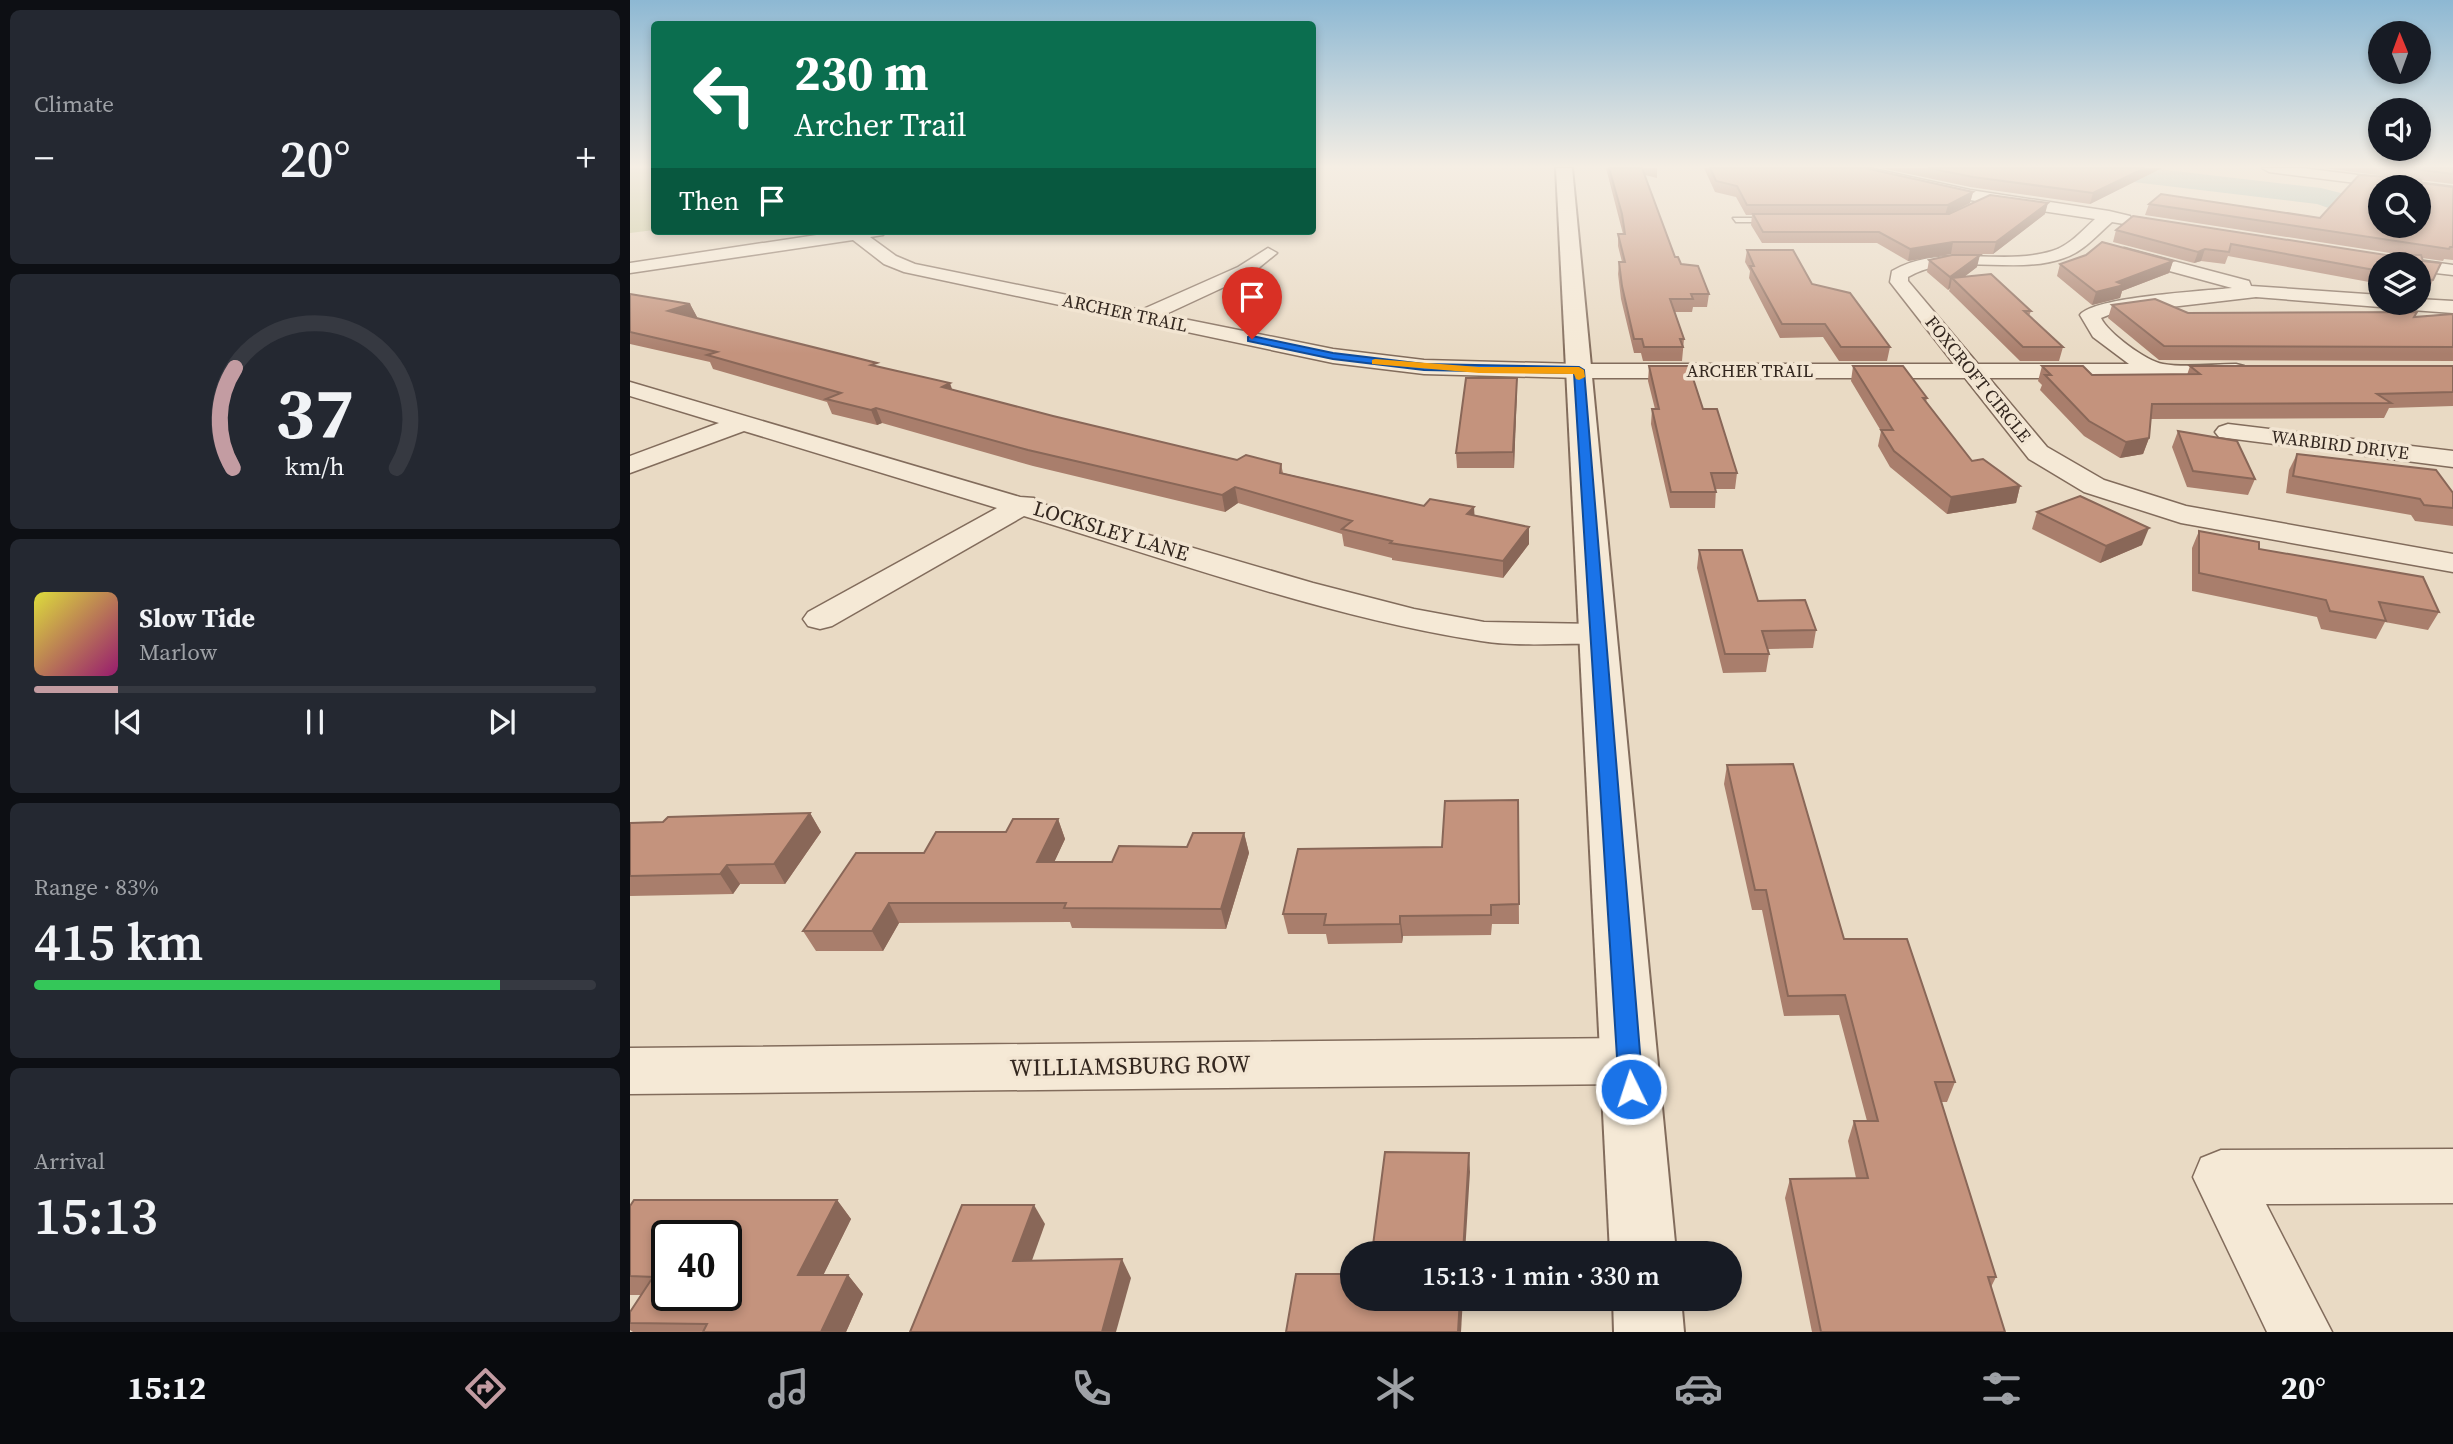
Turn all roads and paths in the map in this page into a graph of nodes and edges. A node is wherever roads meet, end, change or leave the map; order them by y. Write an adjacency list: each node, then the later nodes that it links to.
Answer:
1 (1569, 230): 15 (street)
2 (2093, 230): 5 (street, FOXCROFT CIRCLE)
3 (853, 235): 8 (street)
4 (869, 235): 14 (street, ARCHER TRAIL)
5 (2080, 241): 10 (street); 16 (street, FOXCROFT CIRCLE)
6 (1268, 253): 14 (street)
7 (2431, 267): 9 (street)
8 (630, 268)
9 (2453, 270)
10 (2256, 290): 11 (street); 17 (street)
11 (2368, 300)
12 (2431, 305): 13 (street)
13 (2453, 307)
14 (1144, 316): 15 (street, ARCHER TRAIL)
15 (1579, 370): 16 (street, ARCHER TRAIL); 27 (street)
16 (1969, 371): 17 (street, ARCHER TRAIL); 25 (street, FOXCROFT CIRCLE)
17 (2156, 371): 18 (street, ARCHER TRAIL)
18 (2264, 371)
19 (630, 388): 20 (street, LOCKSLEY LANE)
20 (743, 423): 23 (street); 24 (street, LOCKSLEY LANE)
21 (2228, 432): 22 (street, WARBIRD DRIVE)
22 (2453, 459)
23 (630, 466)
24 (1024, 505): 26 (street); 27 (street, LOCKSLEY LANE)
25 (2453, 563)
26 (820, 619)
27 (1598, 634): 28 (street)
28 (1629, 1062): 29 (street, WILLIAMSBURG ROW); 31 (street)
29 (630, 1071)
30 (2453, 1176): 34 (street)
31 (1642, 1241)
32 (1648, 1311): 33 (street)
33 (1649, 1332)
34 (2300, 1332)

